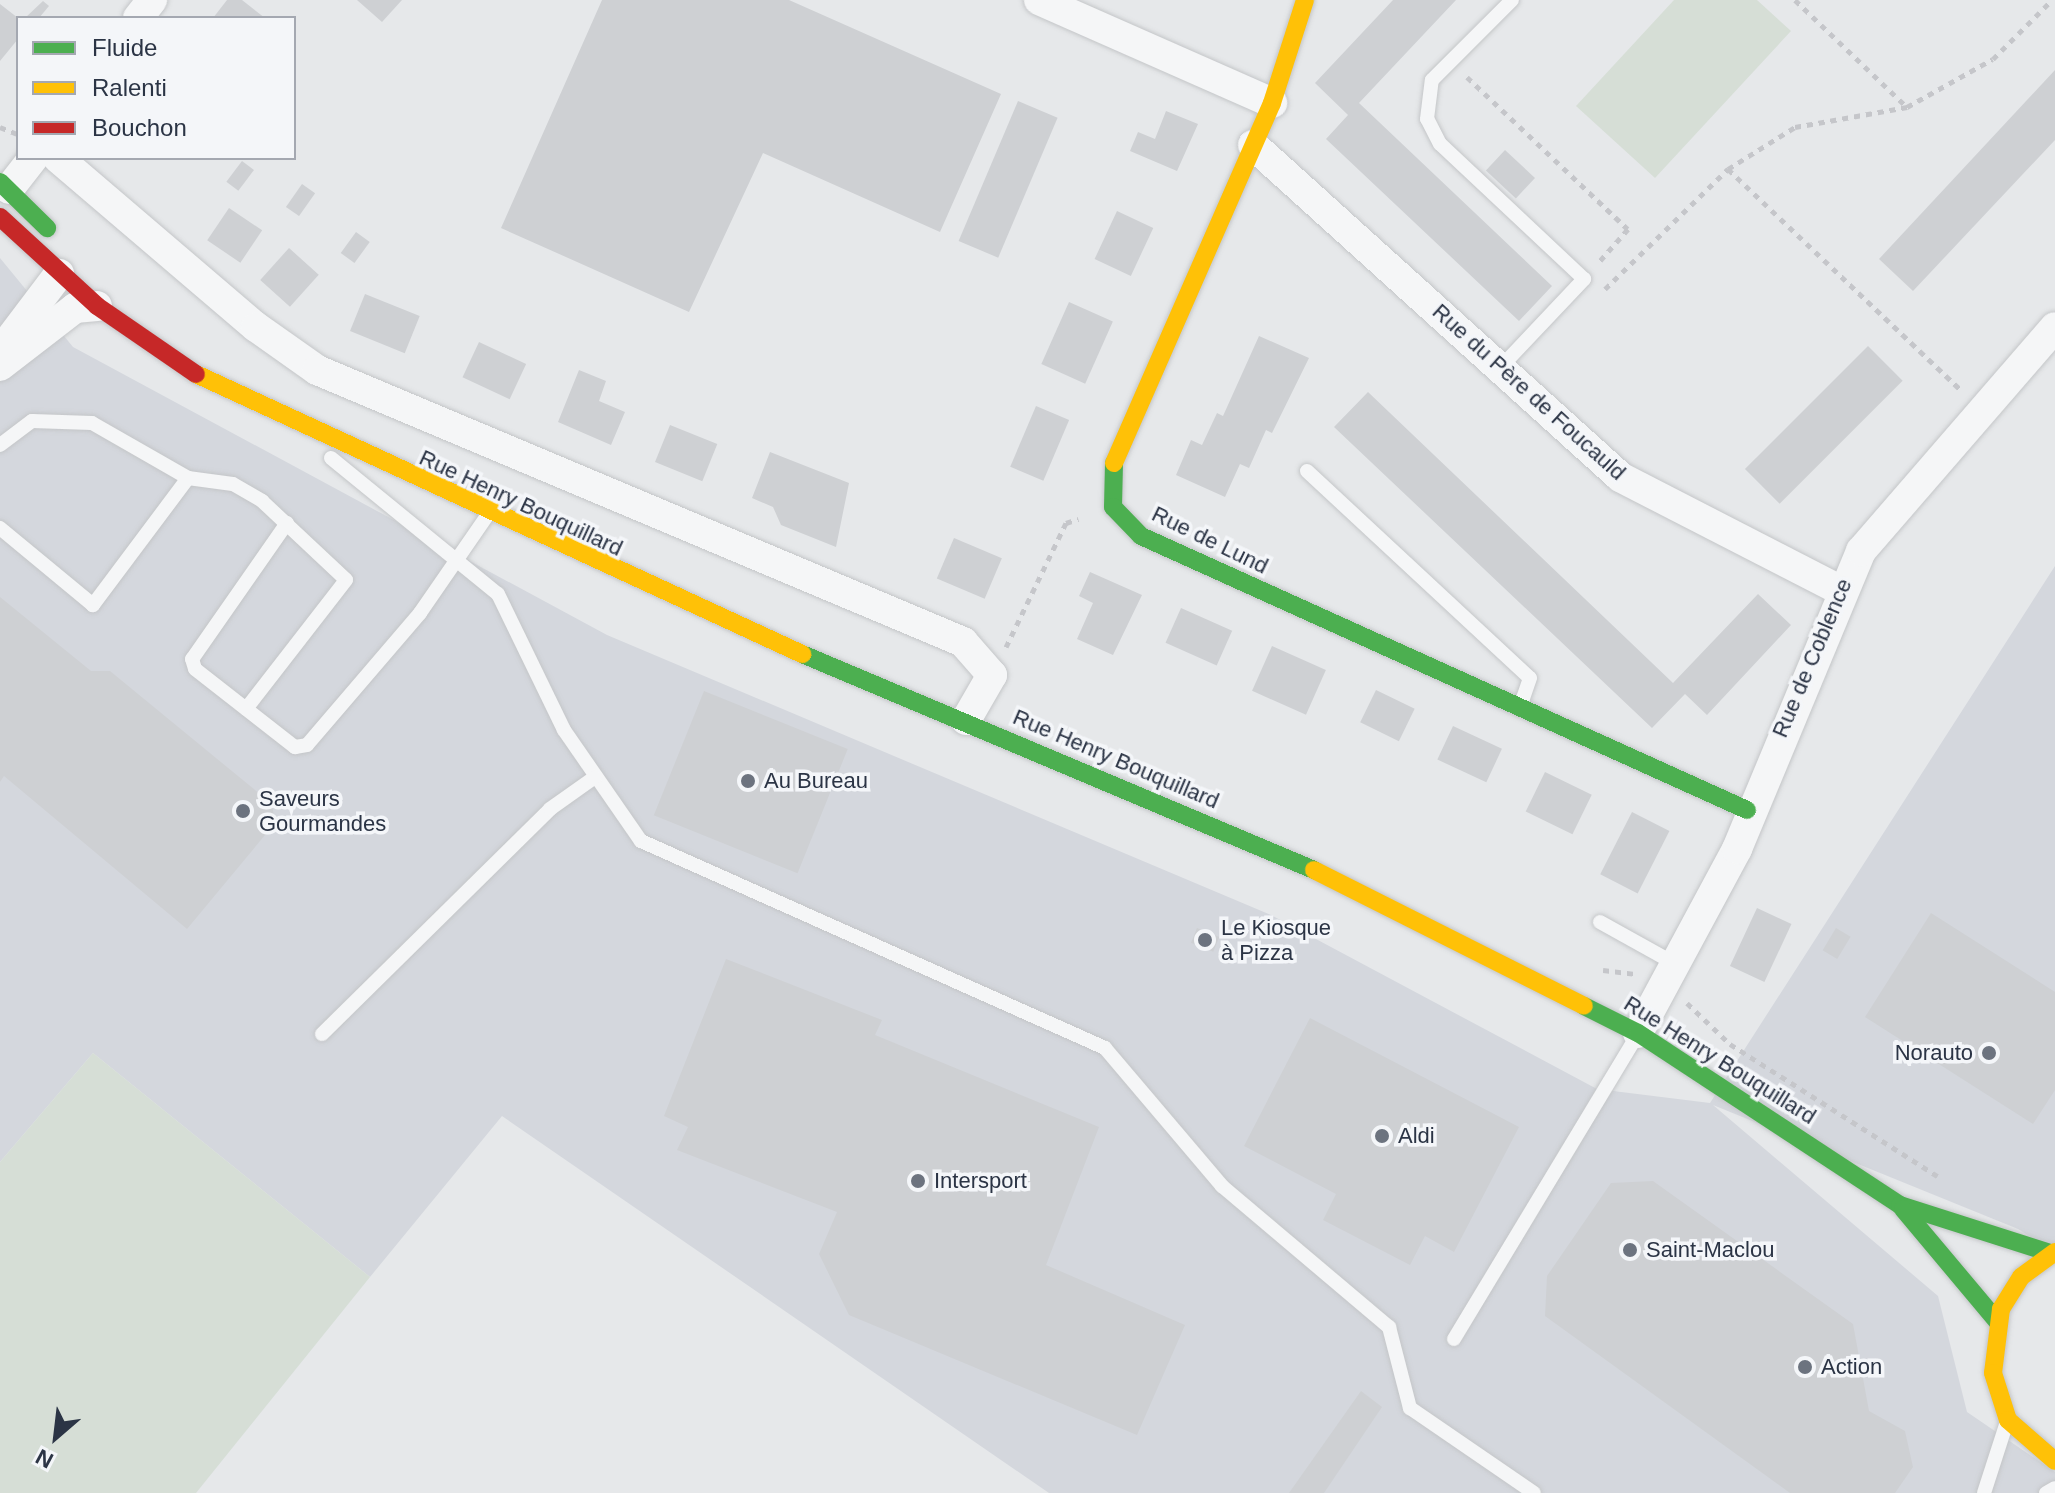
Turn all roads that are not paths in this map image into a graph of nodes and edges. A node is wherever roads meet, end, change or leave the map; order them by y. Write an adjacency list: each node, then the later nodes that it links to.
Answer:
1 (152, 0): 5 (street)
2 (1039, 0): 6 (street)
3 (1305, 0): 6 (main road)
4 (1512, 0): 17 (lane)
5 (140, 16)
6 (1272, 103): 7 (main road)
7 (1253, 145): 17 (street, Rue du Père de Foucauld); 28 (main road, Rue de Lund)
8 (31, 160): 10 (street)
9 (60, 160): 30 (street)
10 (3, 196): 11 (main road, Rue Henry Bouquillard); 11 (main road, Rue Henry Bouquillard)
11 (62, 261): 12 (main road, Rue Henry Bouquillard); 15 (street); 18 (main road, Rue Henry Bouquillard)
12 (97, 306): 16 (street); 19 (main road, Rue Henry Bouquillard)
13 (136, 306): 18 (main road, Rue Henry Bouquillard)
14 (2055, 327): 27 (street, Rue de Coblence)
15 (0, 352)
16 (0, 366)
17 (1499, 369): 27 (street, Rue du Père de Foucauld)
18 (219, 374): 19 (main road, Rue Henry Bouquillard)
19 (281, 417): 23 (main road, Rue Henry Bouquillard); 26 (lane)
20 (0, 445): 22 (lane)
21 (1307, 471): 28 (lane)
22 (188, 478): 24 (lane); 25 (lane)
23 (488, 515): 26 (lane); 30 (main road, Rue Henry Bouquillard)
24 (287, 523): 29 (lane); 29 (lane)
25 (0, 528)
26 (454, 555): 29 (lane); 31 (lane)
27 (1840, 590): 32 (street, Rue de Coblence)
28 (1520, 706): 32 (main road, Rue de Lund)
29 (246, 709)
30 (966, 720): 35 (main road, Rue Henry Bouquillard)
31 (595, 777): 36 (lane); 44 (lane)
32 (1747, 810): 34 (street, Rue de Coblence)
33 (1600, 922): 34 (lane)
34 (1673, 978): 35 (street, Rue de Coblence)
35 (1638, 1033): 37 (main road, Rue Henry Bouquillard); 40 (lane)
36 (322, 1034)
37 (1900, 1205): 38 (main road, Rue Henry Bouquillard); 39 (main road, Rue Henry Bouquillard)
38 (2052, 1252): 39 (main road)
39 (1997, 1321): 41 (main road)
40 (1454, 1339)
41 (2008, 1420): 42 (main road); 45 (lane)
42 (2055, 1461)
43 (2055, 1488): 46 (lane)
44 (1534, 1493)
45 (1984, 1493)
46 (2046, 1493)

